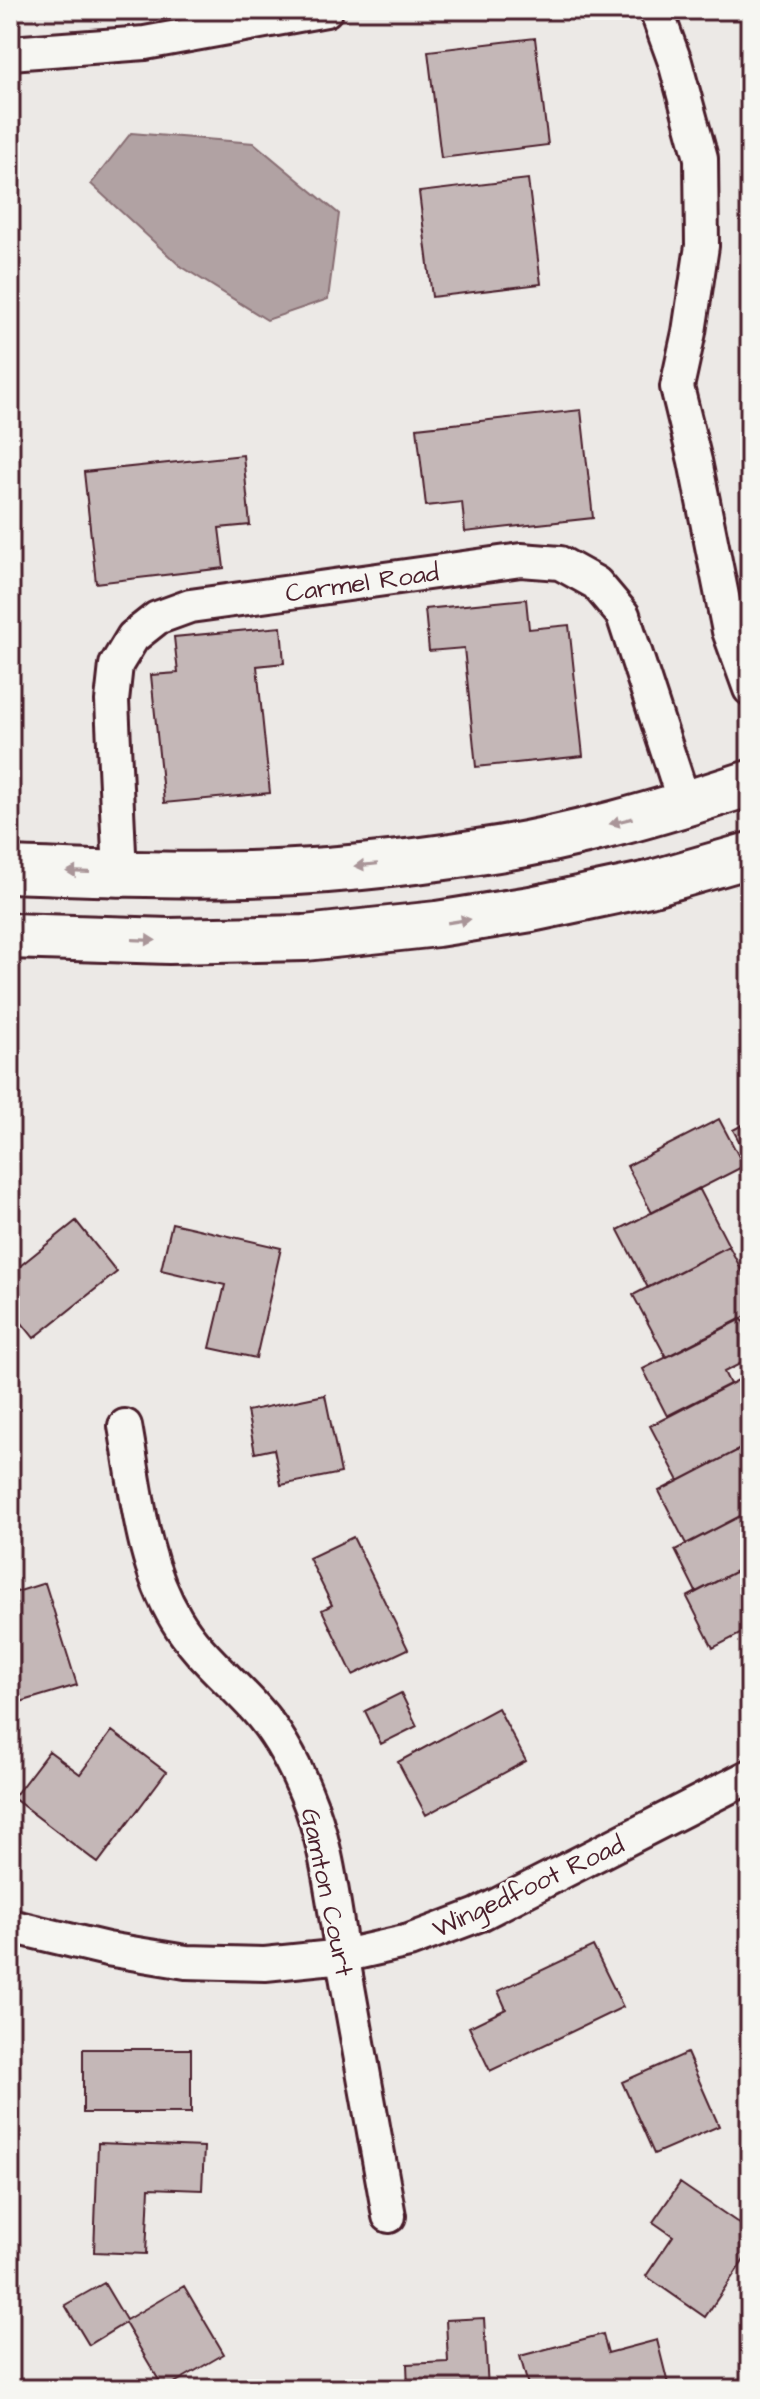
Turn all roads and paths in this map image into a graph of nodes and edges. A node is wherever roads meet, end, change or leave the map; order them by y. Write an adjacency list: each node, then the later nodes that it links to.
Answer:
1 (326, 10): 3 (street)
2 (656, 10): 4 (street)
3 (10, 53)
4 (750, 689)
5 (750, 783): 6 (main road)
6 (685, 805): 9 (main road, one-way to 9); 9 (street, Carmel Road)
7 (750, 855): 10 (main road, one-way to 7)
8 (10, 870): 9 (main road, one-way to 8)
9 (120, 874)
10 (10, 936)
11 (125, 1426): 14 (street, Gamton Court)
12 (750, 1776): 14 (street, Wingedfoot Road)
13 (10, 1926): 14 (street, Wingedfoot Road)
14 (343, 1956): 15 (street, Gamton Court)
15 (389, 2216)

